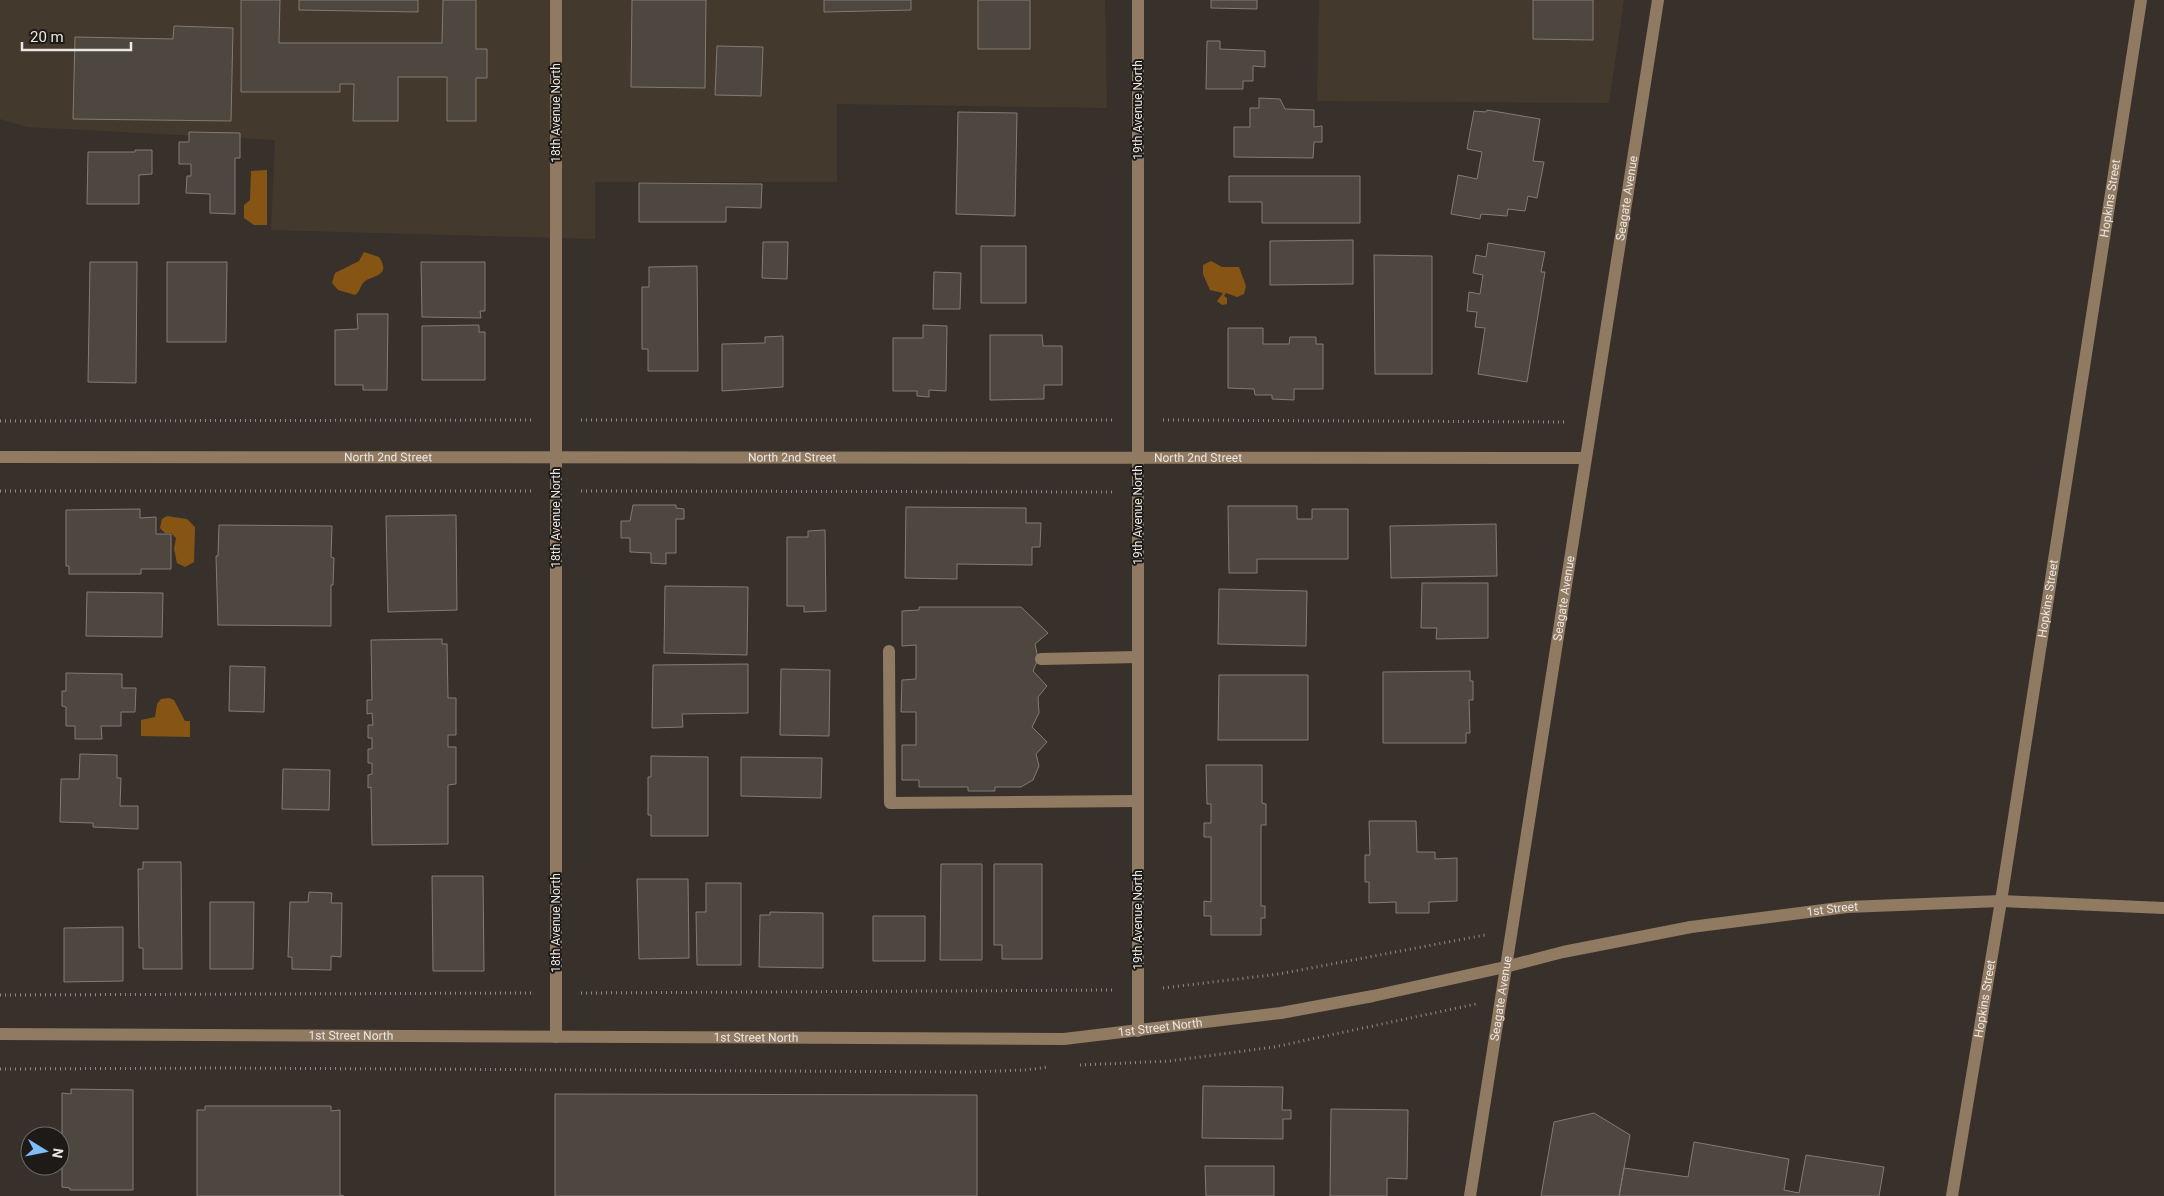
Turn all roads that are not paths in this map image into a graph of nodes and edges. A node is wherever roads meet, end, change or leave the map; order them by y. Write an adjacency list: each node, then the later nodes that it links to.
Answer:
1 (556, 0): 7 (street, 18th Avenue North)
2 (1138, 0): 6 (street, 19th Avenue North)
3 (1658, 0): 8 (street, Seagate Avenue)
4 (2141, 0): 13 (street, Hopkins Street)
5 (0, 457): 7 (street, North 2nd Street)
6 (1138, 457): 7 (street, North 2nd Street); 8 (street, North 2nd Street); 10 (street, 19th Avenue North)
7 (556, 458): 18 (street, 18th Avenue North)
8 (1585, 458): 15 (street, Seagate Avenue)
9 (889, 651): 12 (street)
10 (1138, 656): 11 (street); 12 (street, 19th Avenue North)
11 (1041, 659)
12 (1138, 801): 16 (street, 19th Avenue North)
13 (2000, 901): 14 (street, 1st Street); 15 (street, 1st Street); 20 (street, Hopkins Street)
14 (2164, 908)
15 (1505, 967): 16 (street, 1st Street North); 19 (street, Seagate Avenue)
16 (1138, 1030): 18 (street, 1st Street North)
17 (0, 1034): 18 (street, 1st Street North)
18 (556, 1037)
19 (1470, 1196)
20 (1952, 1196)

